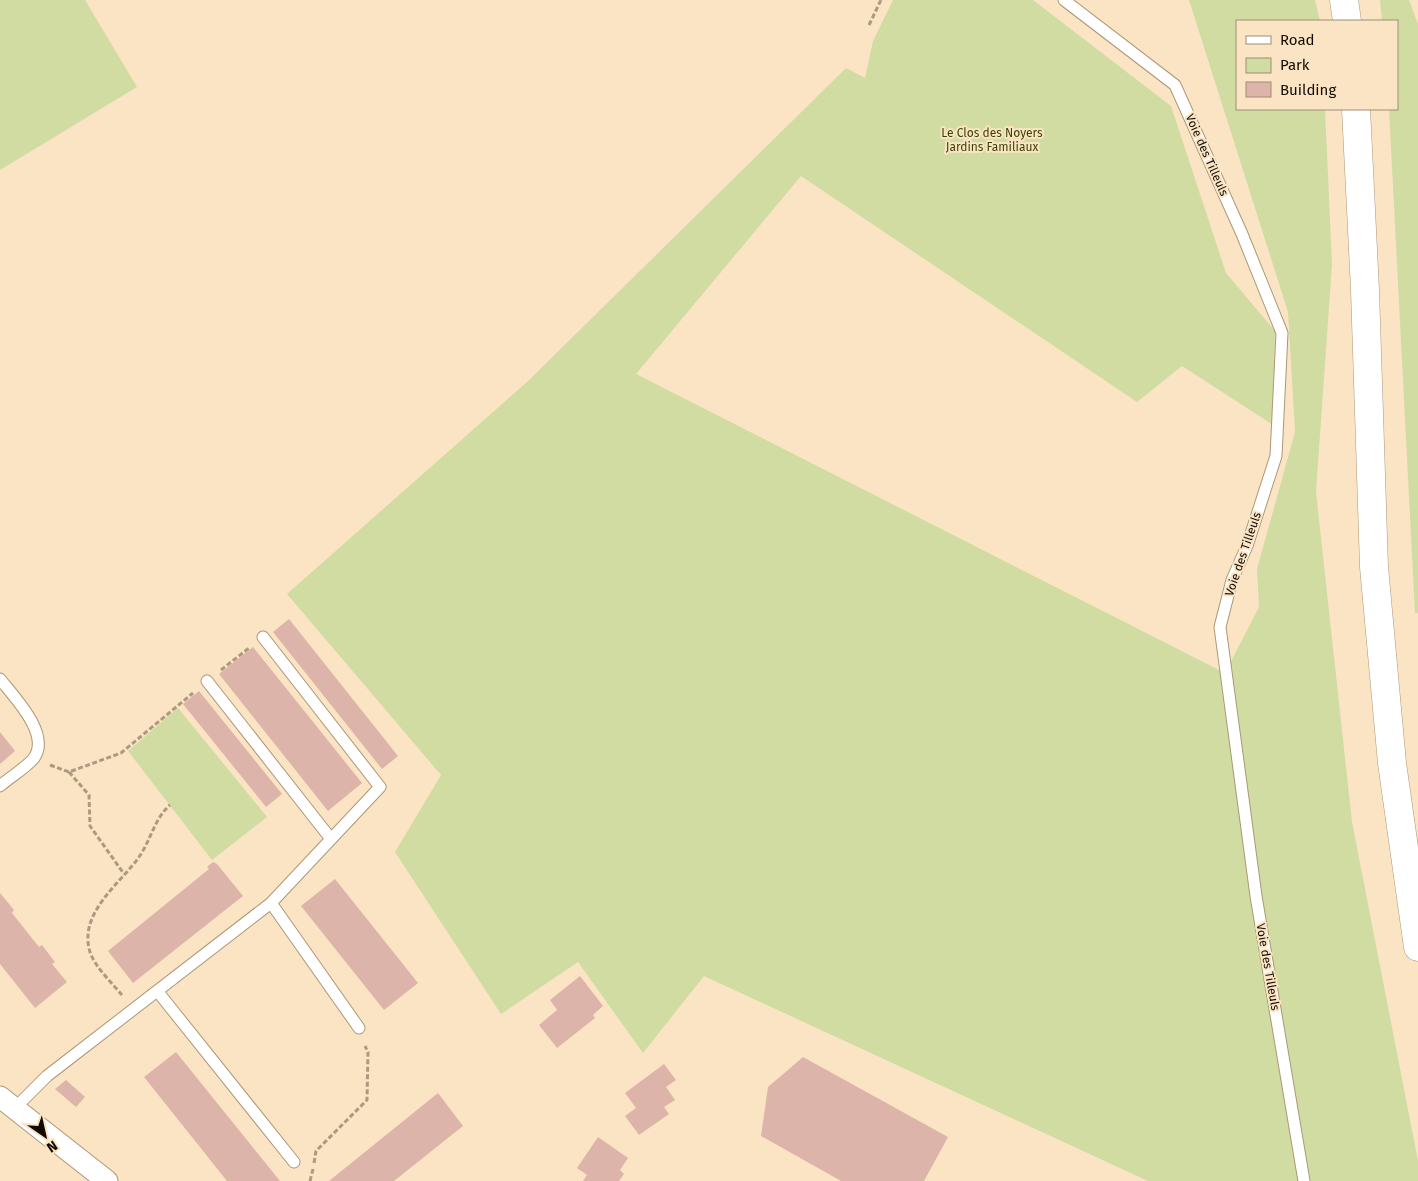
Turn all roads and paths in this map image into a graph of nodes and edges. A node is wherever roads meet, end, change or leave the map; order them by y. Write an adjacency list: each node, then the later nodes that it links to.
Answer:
1 (881, 0): 5 (path)
2 (1064, 0): 25 (lane, Voie des Tilleuls)
3 (1344, 0): 4 (highway)
4 (1347, 20)
5 (869, 25)
6 (1356, 110): 17 (highway)
7 (263, 637): 9 (path); 14 (lane)
8 (0, 679): 10 (lane)
9 (207, 681): 11 (path); 14 (lane)
10 (33, 758): 11 (path); 12 (lane)
11 (69, 772): 15 (path)
12 (0, 786)
13 (170, 805): 15 (path)
14 (331, 839): 16 (lane)
15 (124, 874): 19 (path)
16 (271, 903): 18 (lane); 20 (lane)
17 (1418, 947)
18 (158, 992): 19 (lane); 22 (lane)
19 (134, 1011): 21 (lane)
20 (360, 1028): 24 (path)
21 (7, 1102): 23 (street)
22 (294, 1162)
23 (107, 1181)
24 (310, 1181)
25 (1304, 1181)

